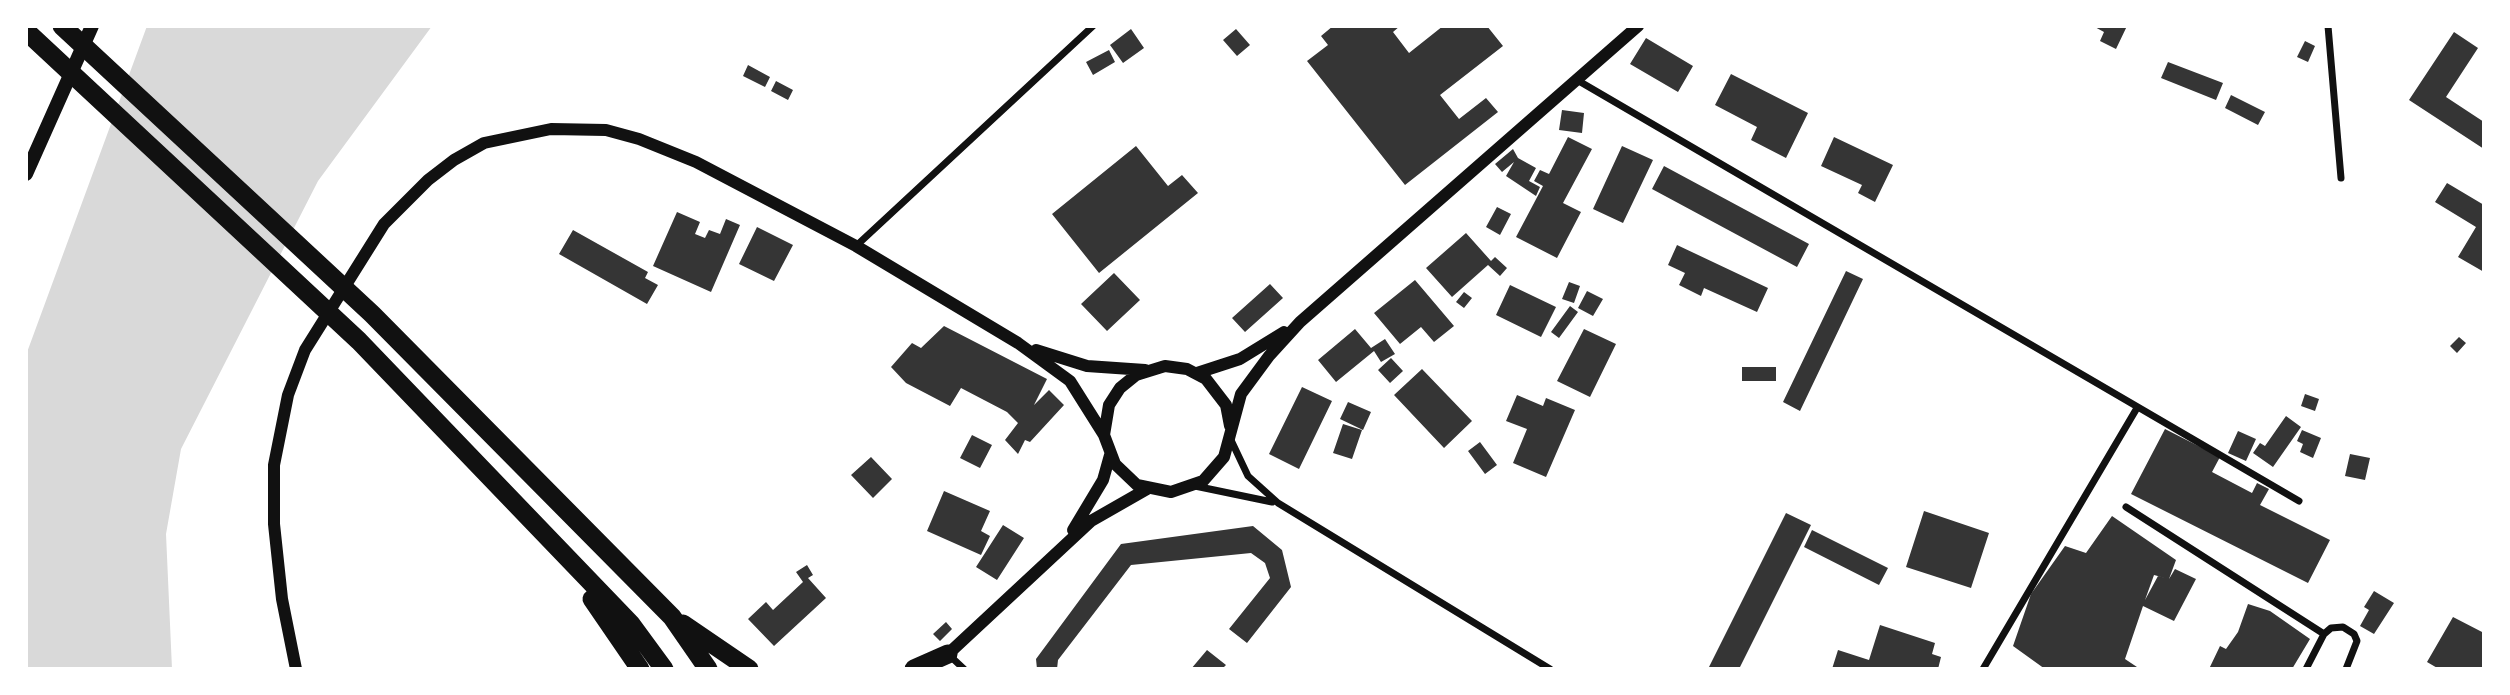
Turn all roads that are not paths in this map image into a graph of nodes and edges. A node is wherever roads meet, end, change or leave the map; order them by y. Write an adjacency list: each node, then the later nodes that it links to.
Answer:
1 (62, 26): 26 (highway)
2 (92, 26): 8 (main road)
3 (1093, 26): 10 (street)
4 (1638, 26): 7 (street)
5 (2328, 26): 9 (street)
6 (30, 34): 24 (highway)
7 (1577, 80): 11 (street); 15 (street)
8 (26, 174)
9 (2341, 178)
10 (856, 246): 12 (street); 29 (street)
11 (1300, 322): 14 (street); 16 (street)
12 (1018, 343): 13 (street); 17 (street)
13 (1145, 370): 14 (street); 17 (street)
14 (1197, 373): 16 (street)
15 (2137, 408): 21 (street); 37 (street)
16 (1230, 432): 19 (street); 22 (street)
17 (1104, 435): 18 (street)
18 (1110, 455): 20 (street); 25 (street)
19 (1194, 486): 20 (street); 22 (street)
20 (1147, 489): 25 (street)
21 (2299, 500)
22 (1278, 503): 36 (street)
23 (2126, 507): 27 (street)
24 (548, 539): 30 (highway); 31 (highway)
25 (1063, 545): 28 (street)
26 (672, 617): 32 (highway); 33 (highway)
27 (2324, 634): 38 (street); 39 (street)
28 (942, 661): 34 (highway); 35 (street)
29 (296, 669)
30 (640, 669)
31 (664, 669)
32 (709, 669)
33 (749, 669)
34 (914, 669)
35 (964, 669)
36 (1550, 669)
37 (1983, 669)
38 (2306, 669)
39 (2346, 669)

